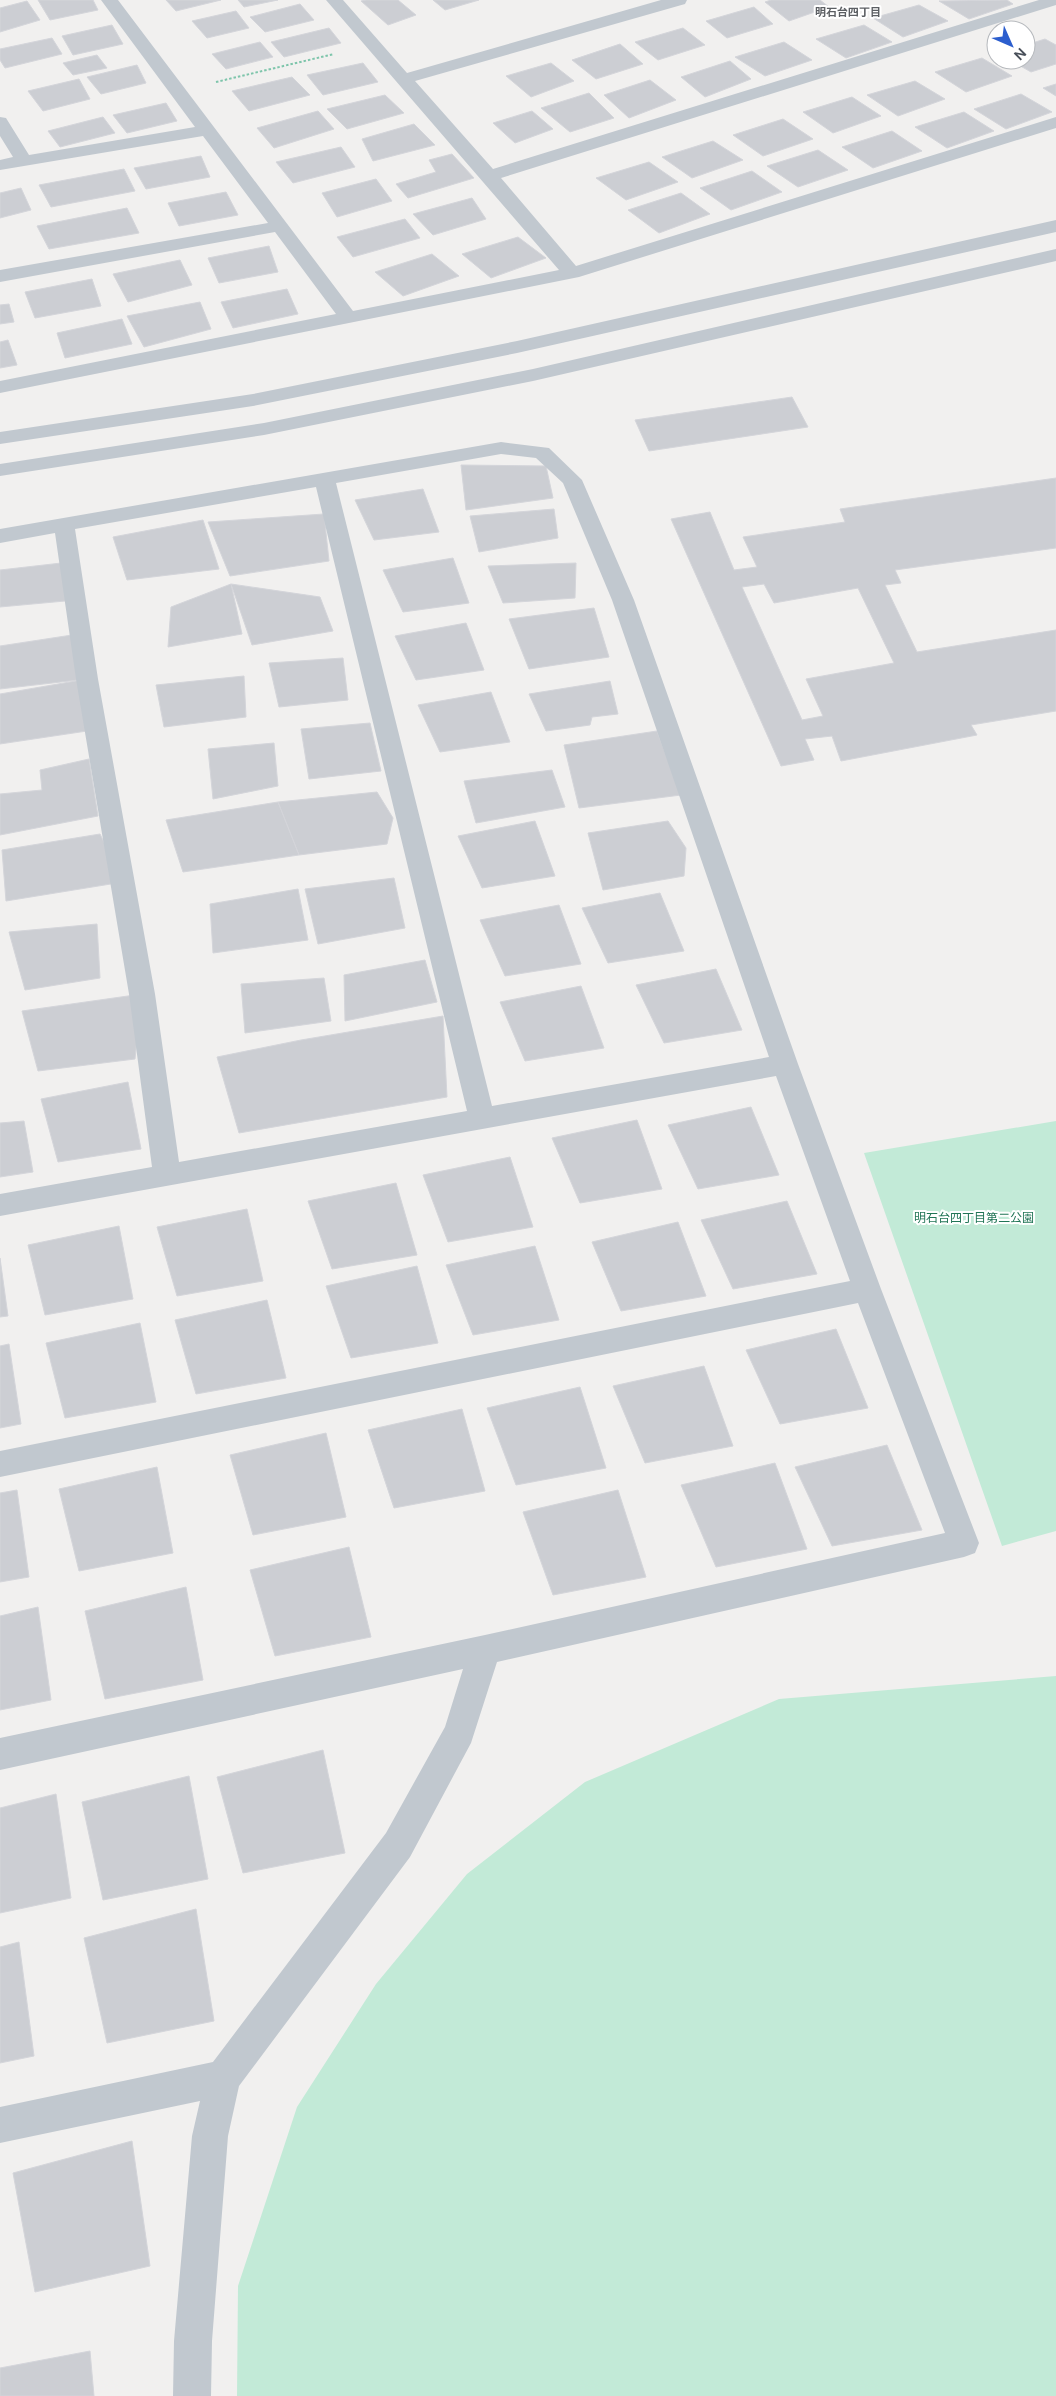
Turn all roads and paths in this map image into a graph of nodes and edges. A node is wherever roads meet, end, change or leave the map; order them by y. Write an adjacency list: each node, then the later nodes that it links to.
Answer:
1 (109, 0): 9 (street)
2 (334, 0): 7 (street)
3 (679, 0): 6 (street)
4 (1056, 0): 15 (street)
5 (608, 6): 6 (street)
6 (621, 17): 8 (street)
7 (374, 44): 8 (street); 9 (path)
8 (405, 79): 15 (street)
9 (178, 91): 12 (street)
10 (0, 122): 13 (street)
11 (1056, 122): 19 (street)
12 (207, 130): 13 (street); 16 (street)
13 (24, 161): 14 (street)
14 (0, 165)
15 (489, 176): 19 (street)
16 (280, 226): 20 (street); 21 (street)
17 (1056, 226): 23 (street)
18 (1056, 255): 24 (street)
19 (572, 273): 21 (street)
20 (0, 276)
21 (349, 318): 22 (street)
22 (0, 387)
23 (0, 438)
24 (0, 470)
25 (325, 480): 26 (street); 28 (street); 29 (street)
26 (64, 524): 27 (street); 30 (street)
27 (0, 536)
28 (785, 1064): 29 (street); 32 (street)
29 (482, 1119): 30 (street)
30 (166, 1176): 31 (street)
31 (0, 1205)
32 (867, 1289): 33 (street); 34 (street)
33 (0, 1464)
34 (485, 1650): 35 (street); 36 (street)
35 (0, 1754)
36 (223, 2078): 37 (street); 38 (street)
37 (0, 2125)
38 (192, 2396)

